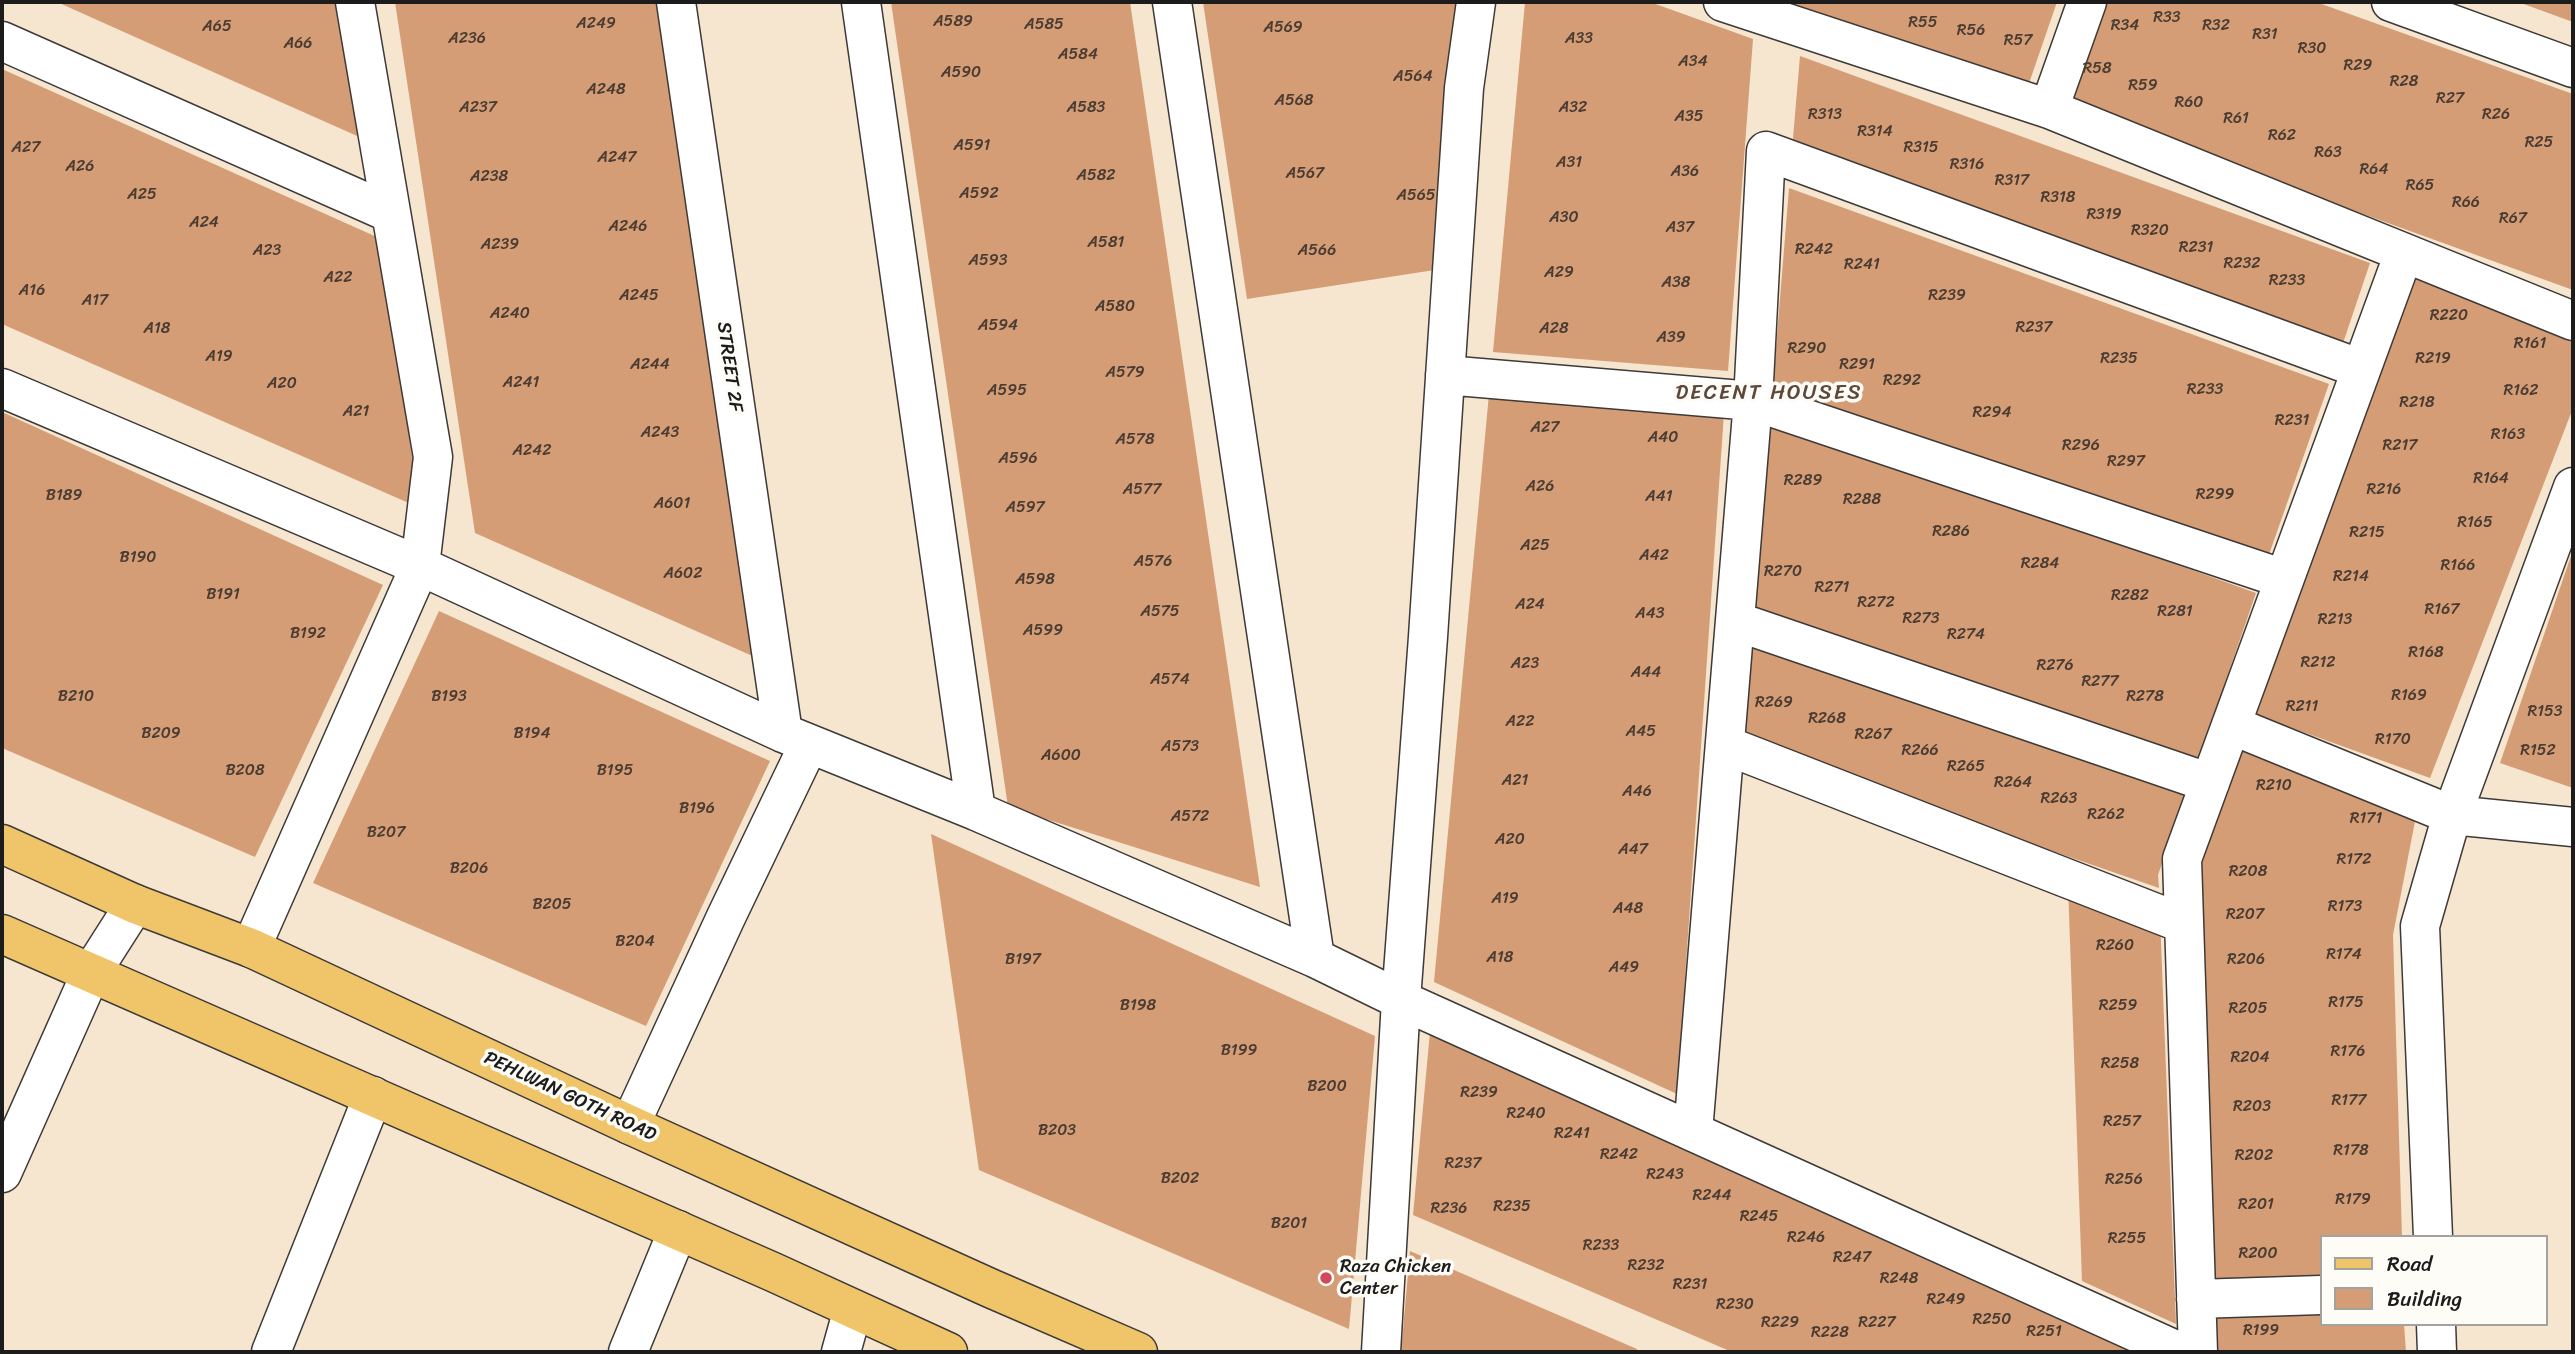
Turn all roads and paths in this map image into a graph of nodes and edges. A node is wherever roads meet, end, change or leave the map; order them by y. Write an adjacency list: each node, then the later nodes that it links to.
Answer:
1 (355, 2): 12 (street)
2 (676, 2): 24 (street, STREET 2F)
3 (861, 2): 27 (street)
4 (1172, 2): 35 (street)
5 (1476, 2): 16 (street)
6 (1723, 2): 11 (street)
7 (2087, 2): 11 (street)
8 (2391, 2): 10 (street)
9 (2, 41): 12 (street)
10 (2573, 68)
11 (2049, 109): 13 (street)
12 (390, 213): 20 (street)
13 (2404, 253): 14 (street); 15 (street)
14 (2573, 321)
15 (2361, 369): 18 (street); 21 (street)
16 (1445, 375): 18 (street); 37 (street)
17 (2, 388): 20 (street)
18 (1753, 401): 21 (street); 22 (street)
19 (2573, 487): 28 (street)
20 (420, 566): 24 (street); 34 (street)
21 (2284, 579): 23 (street)
22 (1735, 621): 25 (street); 26 (street)
23 (2231, 724): 26 (street); 28 (street)
24 (796, 739): 27 (street); 39 (street)
25 (1725, 745): 32 (street); 40 (street)
26 (2210, 783): 32 (street)
27 (976, 811): 35 (street)
28 (2452, 815): 29 (street); 43 (street)
29 (2573, 827)
30 (2, 844): 31 (main road, PEHLWAN GOTH ROAD)
31 (135, 904): 34 (main road, PEHLWAN GOTH ROAD); 36 (street)
32 (2184, 924): 45 (street)
33 (2, 934): 36 (main road)
34 (251, 948): 39 (main road, PEHLWAN GOTH ROAD)
35 (1315, 958): 37 (street)
36 (91, 973): 38 (main road); 41 (street)
37 (1401, 1000): 40 (street); 53 (street)
38 (373, 1096): 42 (main road); 48 (street)
39 (630, 1125): 52 (main road, PEHLWAN GOTH ROAD)
40 (1693, 1132): 54 (street)
41 (2, 1172)
42 (678, 1230): 46 (main road); 49 (street)
43 (2433, 1235)
44 (2320, 1295): 45 (street)
45 (2196, 1299): 55 (street)
46 (853, 1309): 50 (street); 51 (main road)
47 (2436, 1326): 56 (street)
48 (271, 1352)
49 (628, 1352)
50 (841, 1352)
51 (948, 1352)
52 (1138, 1352)
53 (1381, 1352)
54 (2180, 1352)
55 (2198, 1352)
56 (2437, 1352)

